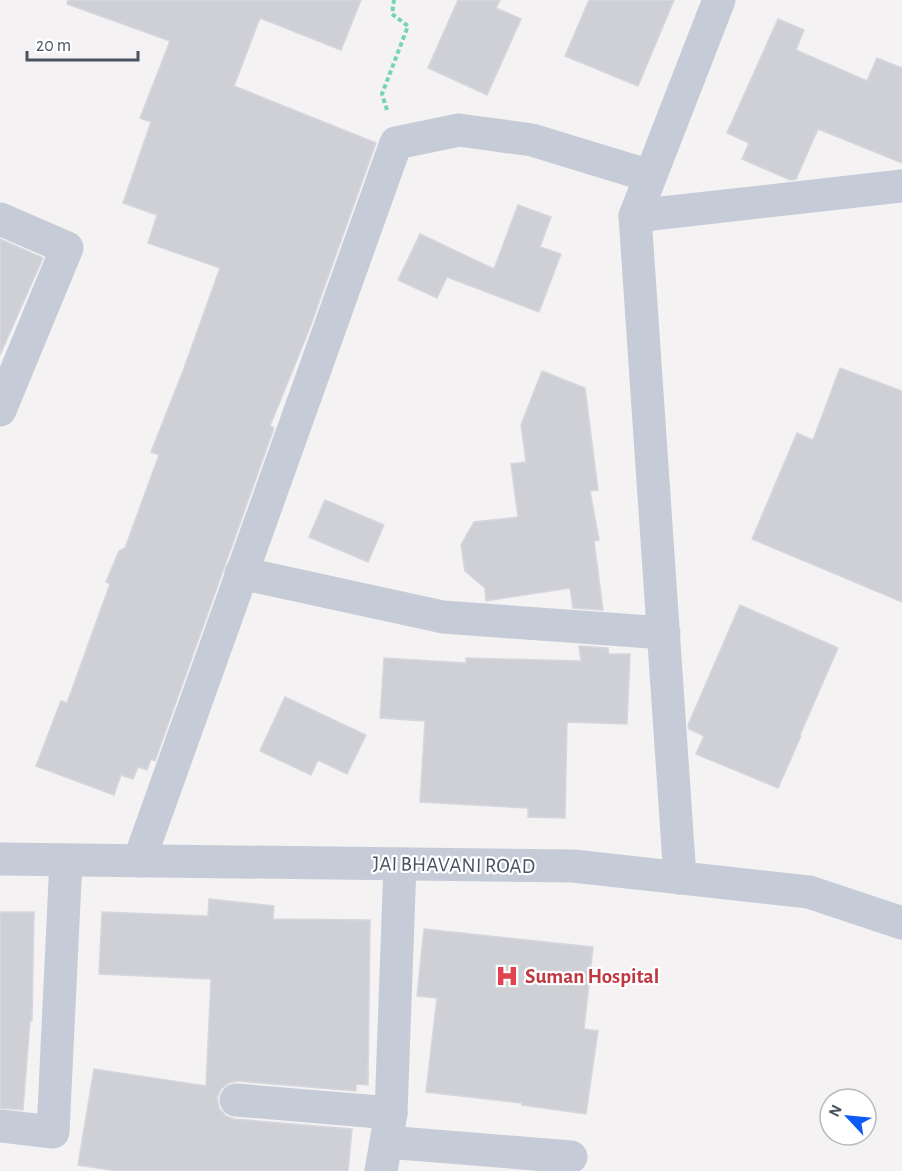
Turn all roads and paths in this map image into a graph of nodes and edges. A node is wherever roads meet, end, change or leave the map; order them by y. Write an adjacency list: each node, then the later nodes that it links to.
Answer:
1 (394, 0): 3 (path)
2 (719, 0): 4 (street)
3 (396, 143): 4 (street); 9 (street)
4 (650, 176): 6 (street)
5 (902, 186): 6 (street)
6 (635, 216): 10 (street)
7 (0, 219): 8 (street)
8 (0, 410)
9 (241, 573): 10 (street); 13 (street)
10 (664, 633): 15 (street)
11 (0, 859): 12 (street, JAI BHAVANI ROAD)
12 (66, 860): 13 (street, JAI BHAVANI ROAD); 18 (street)
13 (139, 861): 14 (street, JAI BHAVANI ROAD)
14 (400, 864): 15 (street, JAI BHAVANI ROAD); 19 (street)
15 (681, 878): 16 (street, JAI BHAVANI ROAD)
16 (902, 923)
17 (236, 1100): 19 (street)
18 (0, 1126)
19 (386, 1142): 20 (street)
20 (571, 1157)

